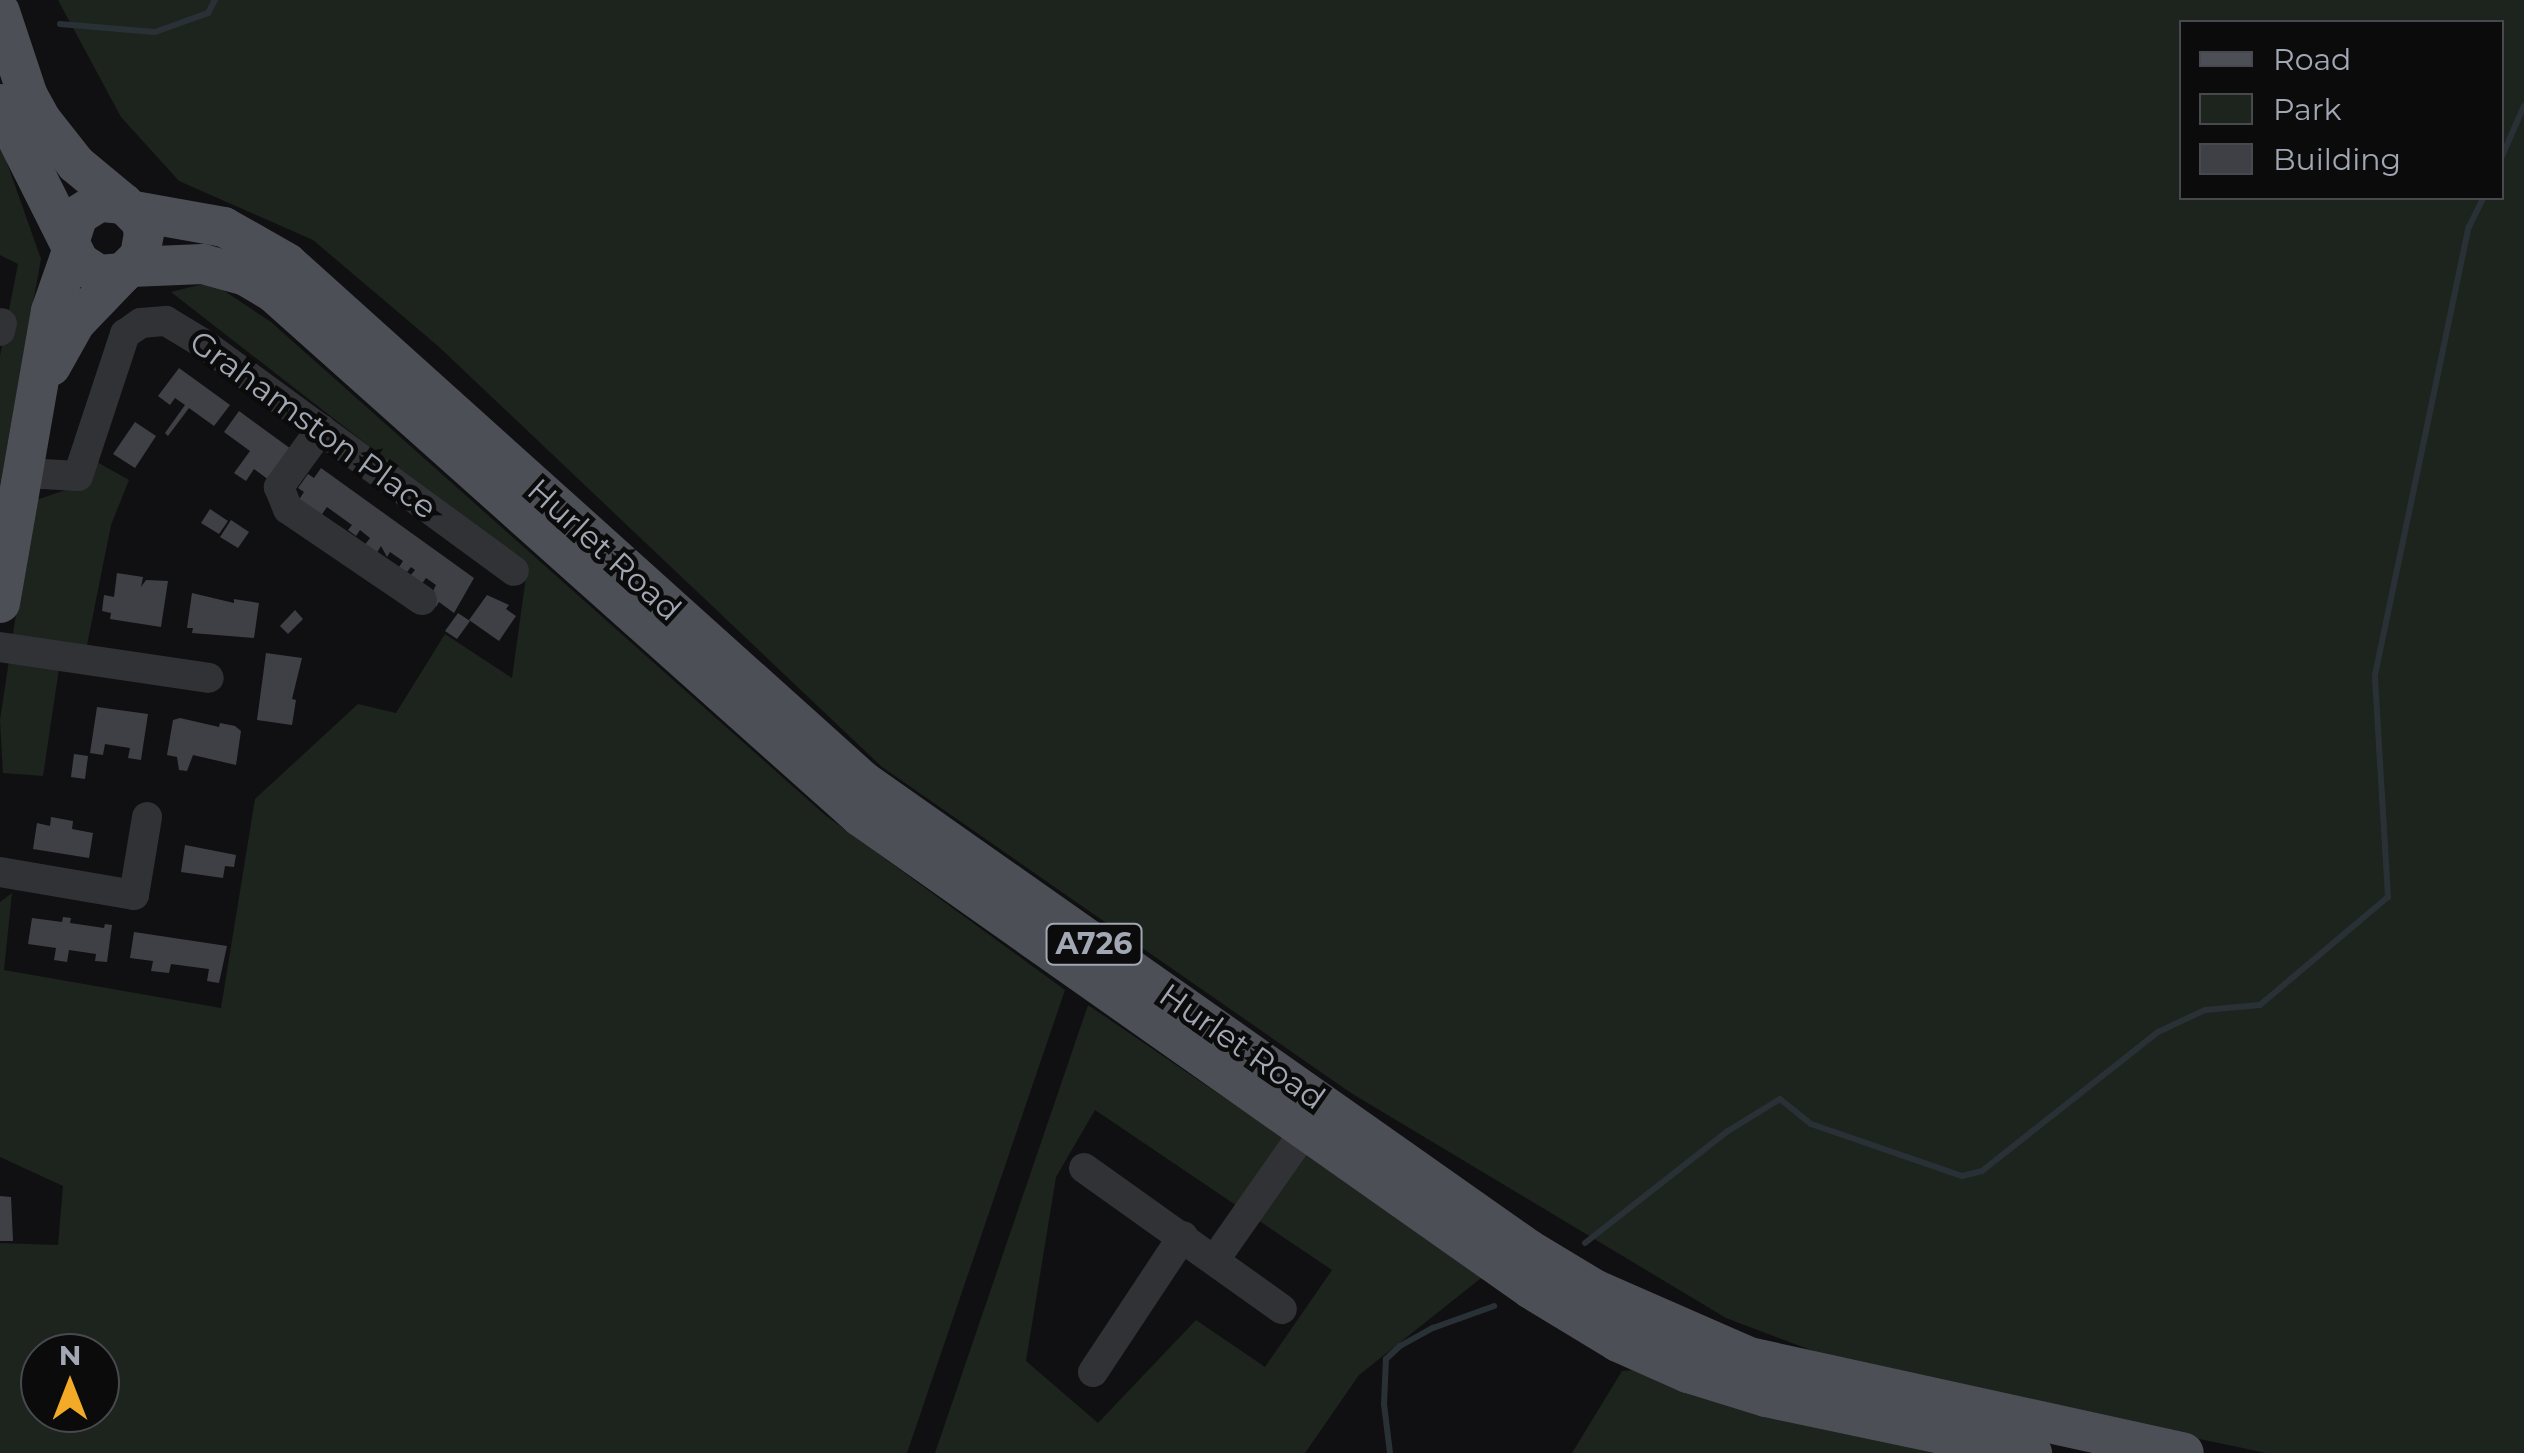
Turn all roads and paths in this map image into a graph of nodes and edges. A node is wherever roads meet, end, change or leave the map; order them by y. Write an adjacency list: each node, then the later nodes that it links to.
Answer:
1 (0, 12): 3 (main road, Hurlet Road / A726)
2 (0, 104): 4 (main road)
3 (128, 208): 4 (main road); 5 (main road); 23 (main road, Hurlet Road / A726)
4 (71, 245): 5 (main road); 6 (main road)
5 (127, 270): 6 (main road); 16 (main road, Hurlet Road / A726)
6 (38, 398): 8 (main road)
7 (321, 430): 8 (street, Grahamston Place); 9 (street, Grahamston Place); 10 (street)
8 (24, 474): 11 (main road)
9 (514, 572)
10 (422, 600)
11 (0, 602)
12 (0, 646): 13 (street)
13 (208, 678)
14 (147, 817): 15 (street)
15 (0, 872)
16 (1305, 1131): 19 (street); 22 (main road, Hurlet Road / A726)
17 (1084, 1168): 18 (street)
18 (1183, 1236): 19 (street); 21 (street)
19 (1216, 1258): 20 (street)
20 (1282, 1309)
21 (1093, 1372)
22 (2032, 1453)
23 (2184, 1453)

